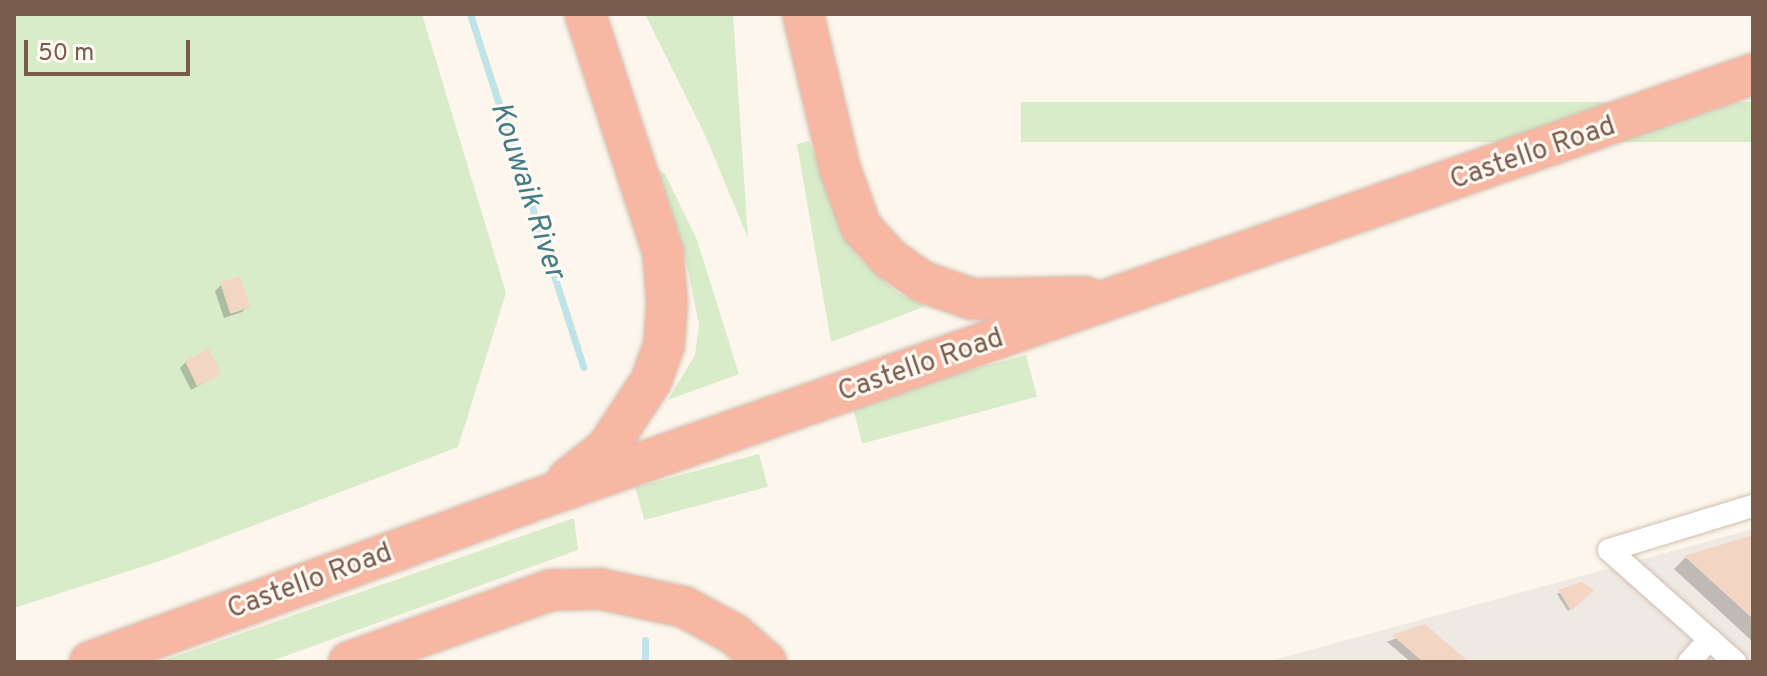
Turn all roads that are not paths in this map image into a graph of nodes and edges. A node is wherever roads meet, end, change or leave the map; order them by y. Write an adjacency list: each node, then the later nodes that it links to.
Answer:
1 (585, 14): 5 (highway)
2 (803, 14): 4 (highway)
3 (1753, 74): 4 (highway, Castello Road)
4 (1122, 296): 5 (highway, Castello Road)
5 (526, 503): 8 (highway, Castello Road)
6 (1753, 506): 7 (street)
7 (1710, 639): 11 (street); 12 (street)
8 (90, 662)
9 (349, 662): 10 (highway)
10 (766, 662)
11 (1689, 662)
12 (1735, 662)

